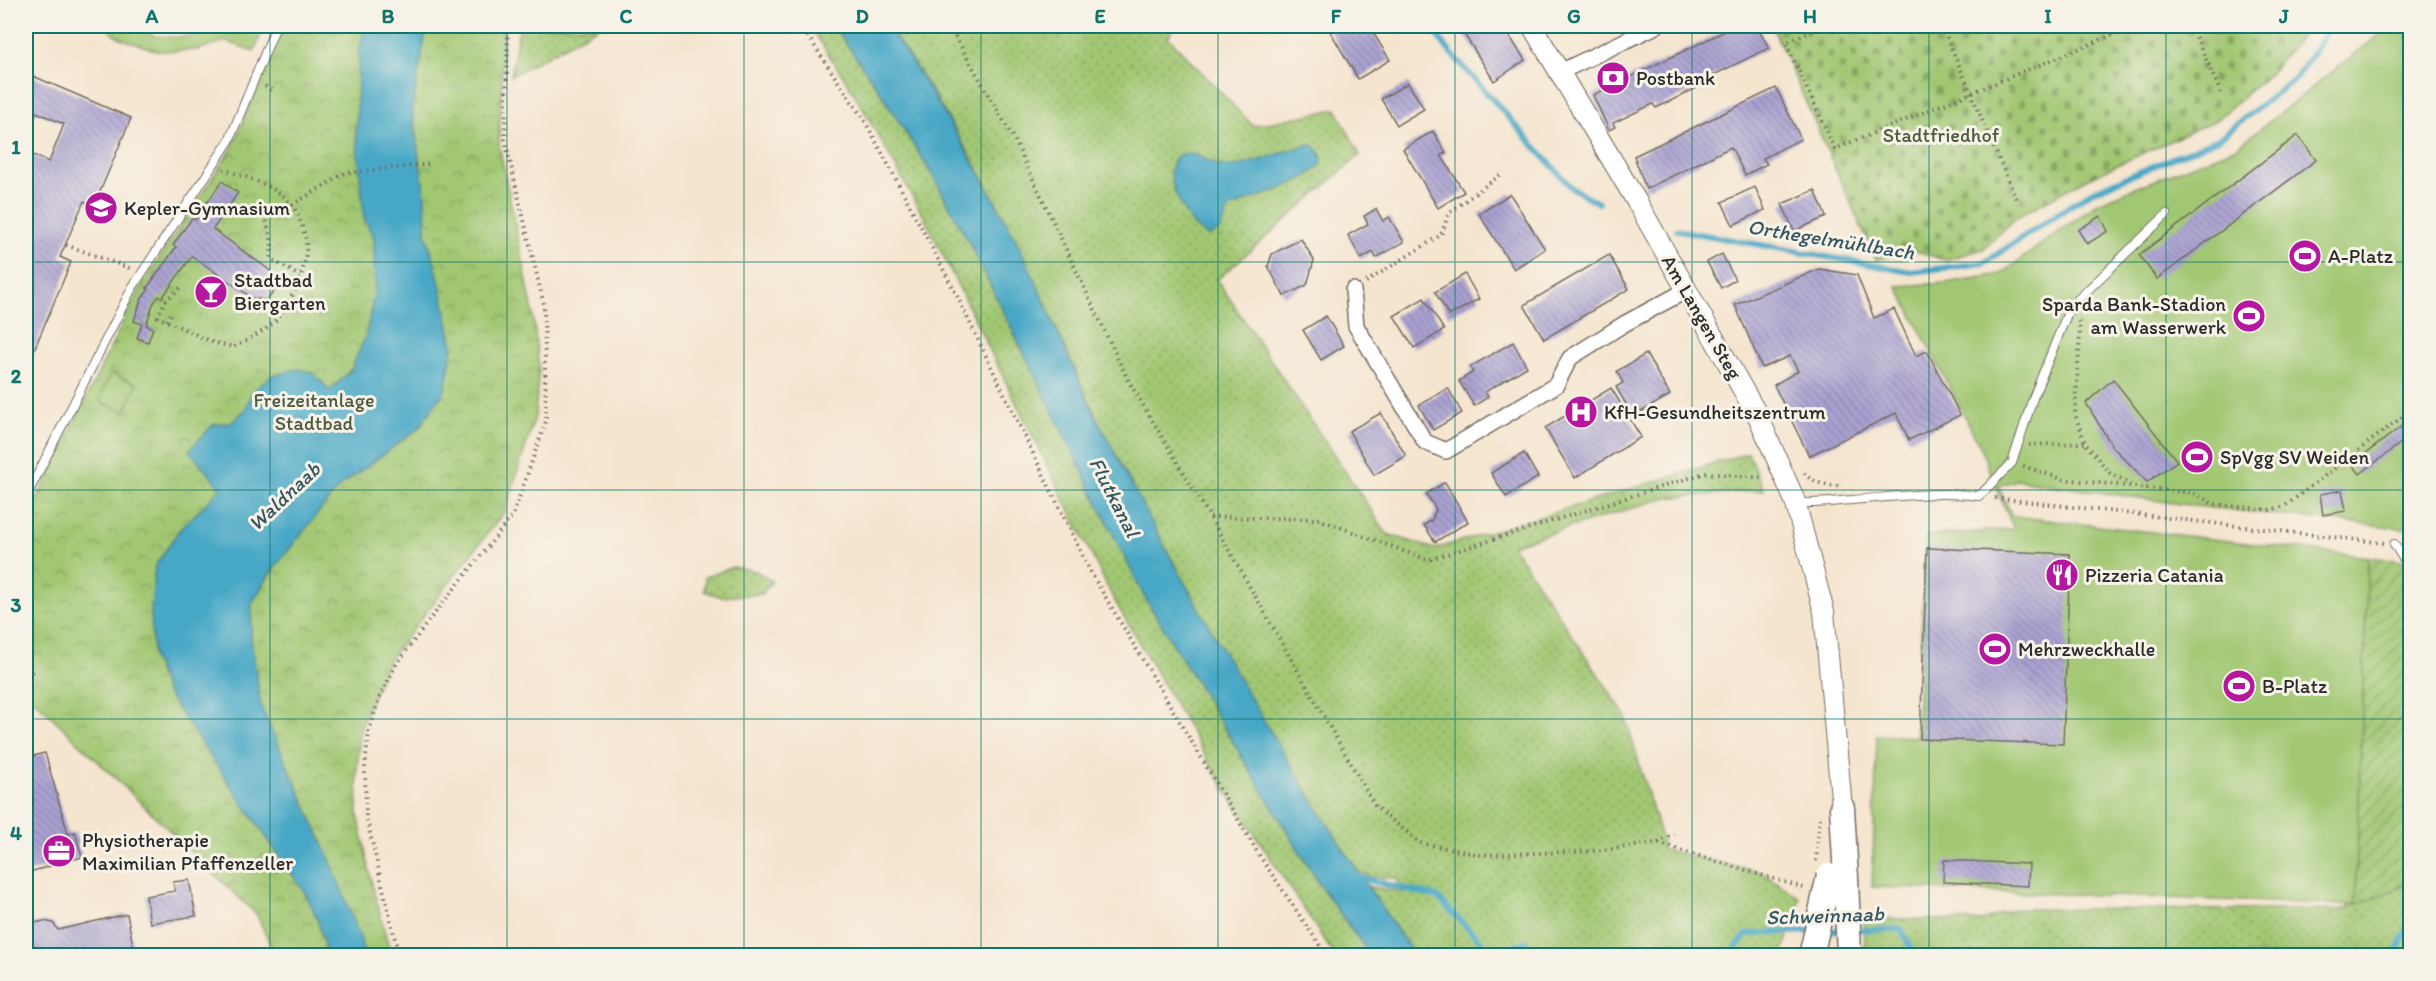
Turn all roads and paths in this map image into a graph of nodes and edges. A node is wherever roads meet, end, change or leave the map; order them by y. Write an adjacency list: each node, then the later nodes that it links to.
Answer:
1 (276, 26): 15 (lane)
2 (508, 26): 49 (path)
3 (801, 26): 50 (path)
4 (949, 26): 39 (path)
5 (1532, 26): 11 (street, Am Langen Steg)
6 (1656, 26): 11 (street)
7 (1823, 26): 12 (path)
8 (1941, 26): 12 (path)
9 (2133, 26): 12 (path)
10 (2191, 26): 13 (path)
11 (1560, 72): 26 (street, Am Langen Steg)
12 (1970, 93): 18 (path)
13 (2221, 93)
14 (432, 164): 19 (path)
15 (213, 165): 17 (path); 36 (lane)
16 (1500, 175): 25 (path)
17 (288, 201): 19 (path); 23 (path)
18 (2017, 201)
19 (292, 205): 23 (path)
20 (2167, 214): 27 (lane)
21 (66, 245): 22 (path)
22 (134, 270)
23 (300, 276): 29 (path)
24 (180, 288): 29 (path)
25 (1353, 290): 26 (street)
26 (1687, 290): 38 (street, Am Langen Steg)
27 (2077, 300): 31 (path); 32 (lane)
28 (172, 312): 29 (path)
29 (168, 321)
30 (2410, 411): 35 (path)
31 (2085, 443): 32 (path); 35 (path)
32 (2018, 446): 33 (lane)
33 (2012, 463): 35 (path); 37 (lane)
34 (1770, 486): 39 (path)
35 (2135, 486)
36 (26, 496)
37 (1979, 496): 38 (lane); 40 (path)
38 (1795, 501): 44 (street, Am Langen Steg)
39 (1210, 517): 46 (path)
40 (2394, 544): 41 (lane)
41 (2410, 569)
42 (33, 671): 43 (path)
43 (26, 675)
44 (1831, 810): 47 (main road); 47 (path)
45 (1674, 834): 46 (path)
46 (1657, 843): 48 (path)
47 (1830, 874): 51 (main road, bridge); 52 (main road, bridge)
48 (1809, 890)
49 (399, 956)
50 (1327, 956)
51 (1811, 956)
52 (1850, 956)

